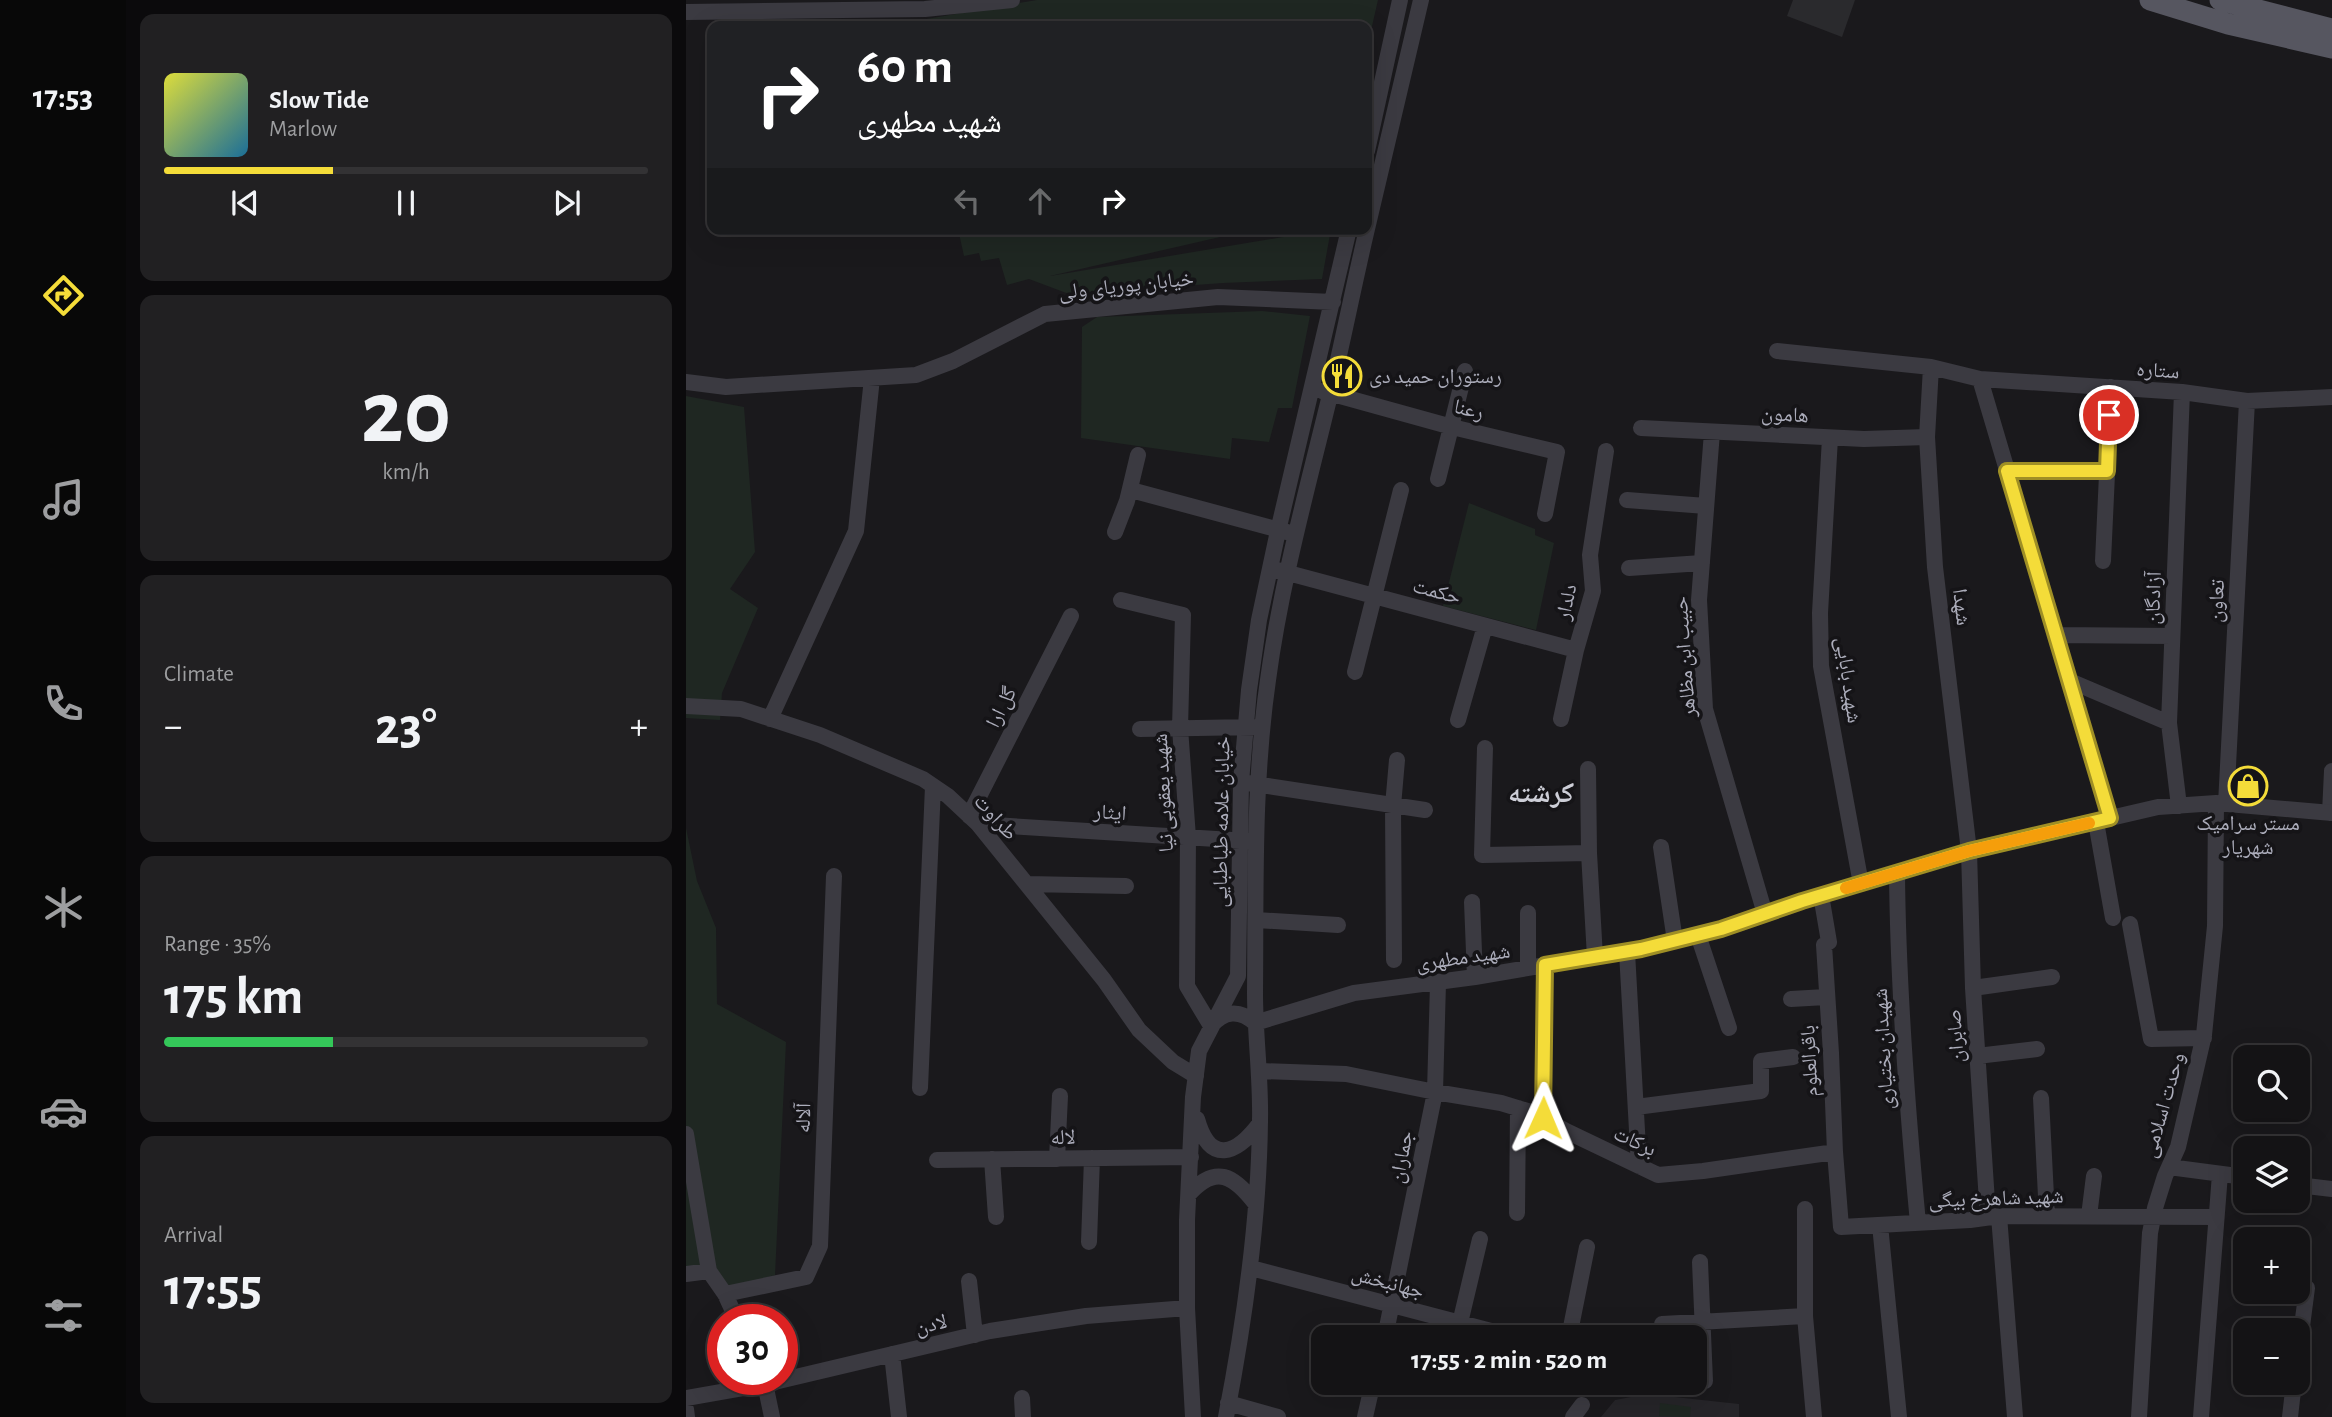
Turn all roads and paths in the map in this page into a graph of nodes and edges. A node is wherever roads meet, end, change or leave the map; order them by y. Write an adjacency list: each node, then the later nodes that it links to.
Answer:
1 (1012, 0): 6 (street)
2 (1401, 0): 9 (street)
3 (1421, 0): 10 (street, خیابان علامه طباطبایی)
4 (2150, 0): 8 (main road)
5 (2220, 0): 7 (main road)
6 (686, 12)
7 (2332, 29)
8 (2332, 48)
9 (1372, 129)
10 (1372, 208)
11 (1348, 235): 13 (street, خیابان علامه طباطبایی)
12 (1366, 235): 23 (street, خیابان علامه طباطبایی)
13 (1333, 302): 17 (street, خیابان پوریای ولی); 21 (street, خیابان علامه طباطبایی)
14 (1777, 351): 15 (street, ستاره)
15 (1931, 368): 18 (street, ستاره); 29 (street, شهدا)
16 (1465, 371): 26 (street)
17 (872, 378): 19 (street, خیابان پوریای ولی); 59 (street)
18 (1980, 379): 20 (street, ستاره); 33 (street)
19 (686, 382)
20 (2110, 387): 22 (street, ستاره); 34 (street)
21 (1312, 388): 23 (street, رعنا); 41 (street, خیابان علامه طباطبایی)
22 (2182, 392): 25 (street, ستاره); 54 (street, آزادگان)
23 (1330, 393): 26 (street, رعنا); 43 (street, خیابان علامه طباطبایی)
24 (2332, 397): 25 (street, ستاره)
25 (2247, 401): 74 (street, تعاون)
26 (1451, 427): 35 (street); 40 (street, رعنا)
27 (1642, 428): 28 (street, هامون)
28 (1712, 432): 30 (street, هامون); 39 (street, حبیب ابن مظاهر)
29 (1927, 437): 30 (street, هامون); 85 (street, شهدا)
30 (1830, 438): 90 (street, شهید بابایی)
31 (1606, 451): 55 (street, دلدار)
32 (1138, 455): 36 (street)
33 (2007, 471): 34 (street); 53 (street)
34 (2107, 471): 44 (street)
35 (1438, 479)
36 (1130, 490): 41 (street); 42 (street)
37 (1401, 491): 49 (street)
38 (1627, 500): 39 (street)
39 (1706, 506): 45 (street, حبیب ابن مظاهر)
40 (1545, 514)
41 (1278, 531): 43 (street); 46 (street, خیابان علامه طباطبایی)
42 (1115, 532)
43 (1295, 534): 48 (street, خیابان علامه طباطبایی)
44 (2103, 561)
45 (1702, 563): 47 (street); 95 (street, حبیب ابن مظاهر)
46 (1269, 568): 48 (street, حکمت); 63 (street, خیابان علامه طباطبایی)
47 (1629, 568)
48 (1286, 573): 49 (street, حکمت); 66 (street, خیابان علامه طباطبایی)
49 (1373, 596): 52 (street, حکمت); 56 (street)
50 (1121, 600): 64 (street, شهید یعقوبی نیا)
51 (1071, 616): 79 (street, گل ارا)
52 (1485, 626): 55 (street, حکمت); 61 (street)
53 (2056, 635): 54 (street); 57 (street)
54 (2172, 636): 62 (street, آزادگان)
55 (1576, 650): 60 (street, دلدار)
56 (1354, 672)
57 (2070, 681): 62 (street); 80 (street)
58 (686, 706): 59 (street, طراوت)
59 (771, 719): 73 (street, طراوت)
60 (1561, 719)
61 (1458, 720)
62 (2169, 723): 76 (street, آزادگان)
63 (1245, 726): 64 (street); 66 (street); 71 (street, خیابان علامه طباطبایی)
64 (1181, 728): 65 (street); 81 (street, شهید یعقوبی نیا)
65 (1140, 729)
66 (1262, 729): 72 (street, خیابان علامه طباطبایی)
67 (1485, 748): 86 (street)
68 (1397, 760): 75 (street)
69 (1588, 769): 86 (street)
70 (2332, 771): 78 (street)
71 (1241, 782): 72 (street); 82 (street, خیابان علامه طباطبایی)
72 (1258, 784): 75 (street); 83 (street, خیابان علامه طباطبایی)
73 (933, 786): 79 (street, طراوت); 122 (street)
74 (2221, 804): 76 (street, شهید مطهری); 78 (street, شهید مطهری); 116 (street, وحدت اسلامی)
75 (1392, 806): 77 (street); 104 (street)
76 (2179, 806): 80 (street, شهید مطهری)
77 (1425, 810)
78 (2331, 813)
79 (974, 820): 81 (street, ایثار); 89 (street, طراوت)
80 (2103, 820): 85 (street, شهید مطهری); 96 (street)
81 (1188, 837): 82 (street, ایثار); 114 (street, شهید یعقوبی نیا)
82 (1240, 841): 83 (street, ایثار); 114 (street, خیابان علامه طباطبایی)
83 (1257, 842): 97 (street, خیابان علامه طباطبایی)
84 (1661, 847): 101 (street)
85 (1969, 851): 87 (street, شهید مطهری); 110 (street, صابران)
86 (1589, 853): 103 (street)
87 (1897, 873): 90 (street, شهید مطهری); 155 (street, شهیدان بختیاری)
88 (834, 876): 166 (street, آلاله)
89 (1027, 884): 91 (street); 121 (street, طراوت)
90 (1861, 884): 92 (street, شهید مطهری)
91 (1126, 886)
92 (1821, 895): 95 (street, شهید مطهری); 111 (street, باقرالعلوم)
93 (1472, 902): 107 (street)
94 (1528, 913): 106 (street)
95 (1765, 914): 100 (street, شهید مطهری)
96 (2113, 918)
97 (1256, 920): 99 (street); 113 (street, خیابان علامه طباطبایی)
98 (2130, 924): 116 (street)
99 (1338, 925)
100 (1698, 934): 101 (street, شهید مطهری); 115 (street)
101 (1675, 941): 102 (street, شهید مطهری)
102 (1627, 952): 103 (street, شهید مطهری); 127 (street)
103 (1595, 957): 105 (street, شهید مطهری)
104 (1394, 960)
105 (1545, 965): 106 (street, شهید مطهری); 129 (street)
106 (1528, 968): 107 (street, شهید مطهری)
107 (1475, 977): 109 (street, شهید مطهری)
108 (2052, 977): 110 (street)
109 (1438, 982): 113 (street, شهید مطهری); 123 (street, جماران)
110 (1973, 988): 118 (street, صابران)
111 (1826, 997): 112 (street); 132 (street, باقرالعلوم)
112 (1791, 999)
113 (1255, 1023): 114 (street); 120 (street, خیابان علامه طباطبایی)
114 (1210, 1026): 121 (street, خیابان علامه طباطبایی)
115 (1729, 1028)
116 (2204, 1038): 139 (street, وحدت اسلامی)
117 (2037, 1049): 118 (street)
118 (1977, 1056): 153 (street, صابران)
119 (1793, 1057): 127 (street)
120 (1261, 1071): 123 (street, برکات); 130 (street, خیابان علامه طباطبایی)
121 (1196, 1076): 126 (street, خیابان علامه طباطبایی)
122 (920, 1088)
123 (1435, 1092): 128 (street, برکات); 168 (street, جماران)
124 (1060, 1096): 134 (street)
125 (2041, 1098): 149 (street)
126 (1193, 1107): 130 (street); 133 (street, خیابان علامه طباطبایی)
127 (1636, 1107): 138 (street)
128 (1518, 1108): 129 (street, برکات); 148 (street)
129 (1543, 1118): 138 (street, برکات)
130 (1260, 1123): 146 (street, خیابان علامه طباطبایی)
131 (686, 1134): 163 (street)
132 (1835, 1152): 138 (street, برکات); 157 (street, باقرالعلوم)
133 (1191, 1157): 135 (street, لاله); 145 (street, خیابان علامه طباطبایی)
134 (1057, 1158): 135 (street, لاله); 136 (street, لاله)
135 (1092, 1158): 159 (street)
136 (992, 1159): 137 (street, لاله); 152 (street)
137 (937, 1160)
138 (1639, 1166)
139 (2169, 1167): 140 (street); 151 (street, وحدت اسلامی)
140 (2220, 1174): 142 (street); 154 (street)
141 (2094, 1175): 150 (street)
142 (2233, 1176)
143 (2310, 1186): 144 (street)
144 (2332, 1189)
145 (1189, 1194): 146 (street); 169 (street, خیابان علامه طباطبایی)
146 (1255, 1203): 162 (street, خیابان علامه طباطبایی)
147 (1805, 1209): 170 (street)
148 (1517, 1213)
149 (2047, 1216): 150 (street, شهید شاهرخ بیگی); 153 (street, شهید شاهرخ بیگی)
150 (2089, 1216): 151 (street, شهید شاهرخ بیگی)
151 (2153, 1216): 154 (street, شهید شاهرخ بیگی); 199 (street, وحدت اسلامی)
152 (996, 1217)
153 (1994, 1217): 155 (street, شهید شاهرخ بیگی); 198 (street, صابران)
154 (2216, 1217): 200 (street)
155 (1918, 1223): 156 (street, شهید شاهرخ بیگی)
156 (1880, 1225): 157 (street, شهید شاهرخ بیگی); 197 (street)
157 (1841, 1227)
158 (1480, 1239): 172 (street)
159 (1089, 1242)
160 (1587, 1247): 176 (street)
161 (1700, 1262): 171 (street)
162 (1251, 1268): 168 (street, جهانبخش); 188 (street, خیابان علامه طباطبایی)
163 (709, 1272): 164 (street); 166 (street)
164 (686, 1274)
165 (970, 1281): 178 (street)
166 (725, 1294): 167 (street)
167 (730, 1304)
168 (1393, 1305): 172 (street, جهانبخش); 174 (street, جماران)
169 (1187, 1308): 178 (street, لادن); 193 (street, خیابان علامه طباطبایی)
170 (1805, 1316): 171 (street); 196 (street)
171 (1702, 1322): 173 (street); 177 (street)
172 (1460, 1323): 175 (street, جهانبخش)
173 (1662, 1324)
174 (1388, 1325)
175 (1468, 1325)
176 (1571, 1325)
177 (1702, 1325)
178 (975, 1335): 179 (street, لادن)
179 (892, 1354): 180 (street, لادن); 191 (street)
180 (798, 1374)
181 (707, 1393): 185 (street, لادن)
182 (768, 1395): 190 (street)
183 (1370, 1395): 195 (street)
184 (2293, 1395): 201 (street)
185 (686, 1398)
186 (1022, 1398): 192 (street)
187 (686, 1409): 189 (street)
188 (1227, 1410): 194 (street)
189 (687, 1417)
190 (772, 1417)
191 (899, 1417)
192 (1023, 1417)
193 (1192, 1417)
194 (1278, 1417)
195 (1365, 1417)
196 (1814, 1417)
197 (1899, 1417)
198 (2015, 1417)
199 (2139, 1417)
200 (2201, 1417)
201 (2290, 1417)

